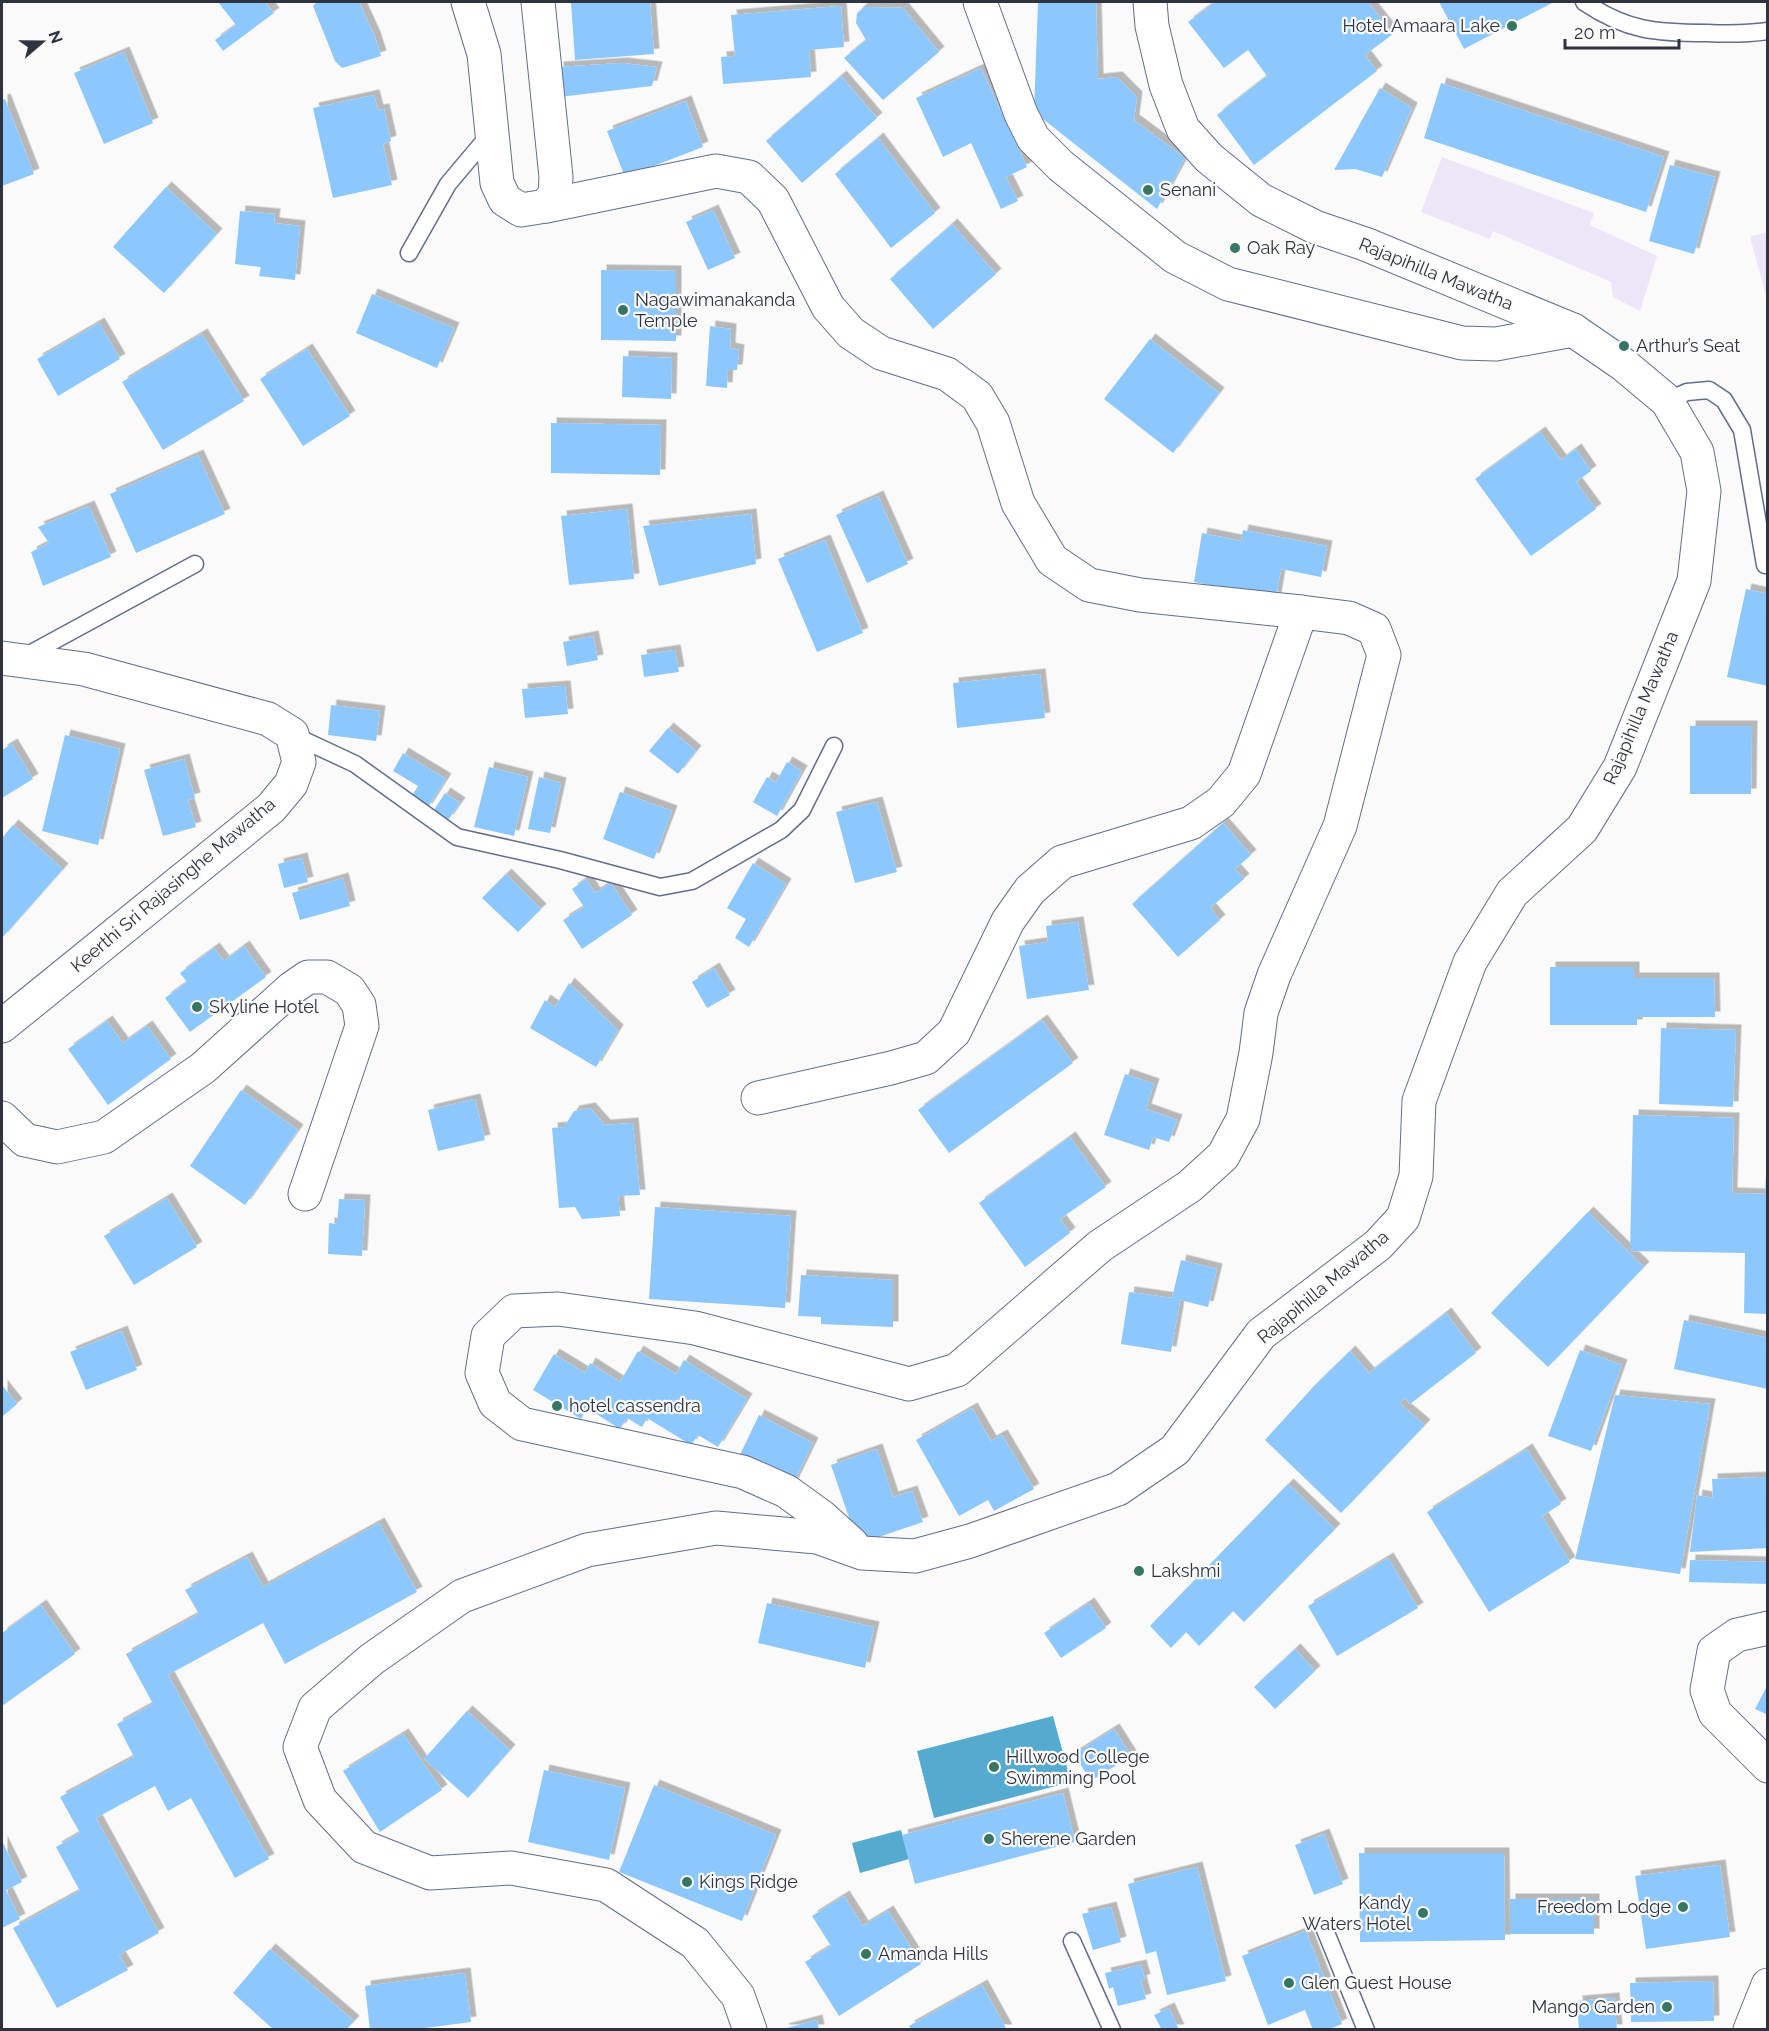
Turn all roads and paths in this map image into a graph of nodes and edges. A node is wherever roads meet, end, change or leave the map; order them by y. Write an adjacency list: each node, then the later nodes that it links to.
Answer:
1 (468, 2): 7 (street)
2 (538, 2): 8 (street)
3 (980, 2): 10 (street)
4 (1150, 2): 10 (street, Rajapihilla Mawatha)
5 (1584, 2): 6 (lane)
6 (1767, 31)
7 (491, 133): 8 (street); 9 (lane)
8 (546, 206): 14 (street)
9 (409, 253)
10 (1573, 330): 11 (street, Rajapihilla Mawatha)
11 (1667, 401): 13 (lane); 22 (street, Rajapihilla Mawatha)
12 (195, 564): 15 (lane)
13 (1765, 565)
14 (1301, 612): 19 (street); 22 (street)
15 (11, 658): 16 (street)
16 (292, 734): 17 (lane); 18 (street, Keerthi Sri Rajasinghe Mawatha)
17 (834, 746)
18 (2, 1026)
19 (758, 1098)
20 (2, 1118): 21 (street)
21 (305, 1194)
22 (862, 1553): 28 (street, Rajapihilla Mawatha)
23 (1767, 1628): 24 (street)
24 (1767, 1766)
25 (1325, 1930): 30 (lane)
26 (1072, 1941): 29 (lane)
27 (1767, 1985): 31 (street)
28 (750, 2030)
29 (1112, 2030)
30 (1366, 2030)
31 (1750, 2030)

